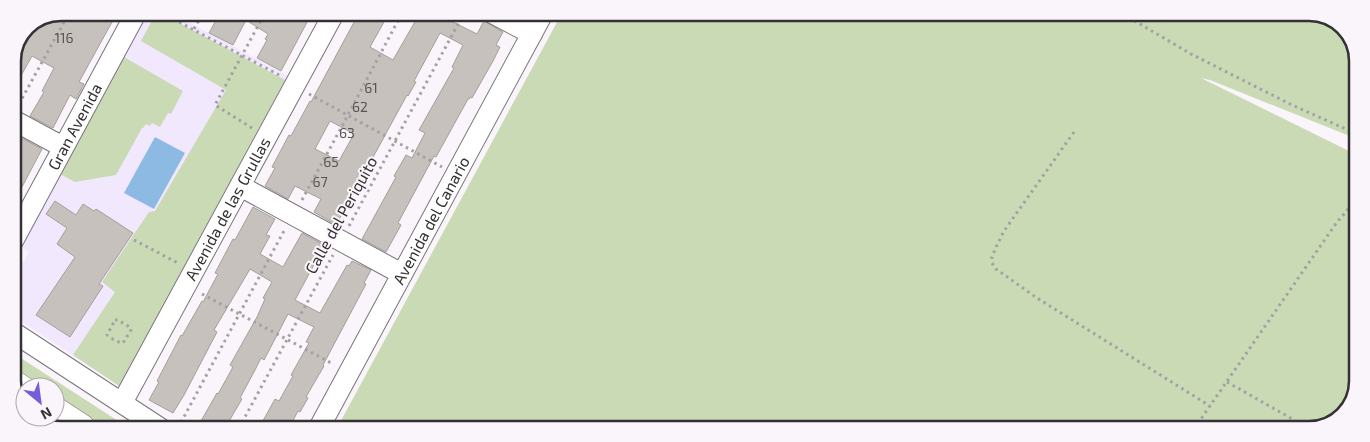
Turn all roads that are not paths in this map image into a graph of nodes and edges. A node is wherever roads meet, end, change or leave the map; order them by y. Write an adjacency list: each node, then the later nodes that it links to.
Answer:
1 (132, 21): 7 (street, Gran Avenida)
2 (330, 21): 8 (street, Avenida de las Grullas)
3 (507, 21): 5 (street)
4 (539, 21): 5 (street, Avenida del Canario)
5 (532, 34): 10 (street, Avenida del Canario)
6 (21, 118): 7 (street)
7 (62, 147): 9 (street, Gran Avenida)
8 (240, 186): 10 (street); 12 (street, Avenida de las Grullas)
9 (21, 226)
10 (402, 274): 14 (street, Avenida del Canario)
11 (21, 337): 12 (street)
12 (122, 403): 13 (street)
13 (149, 421)
14 (323, 421)

